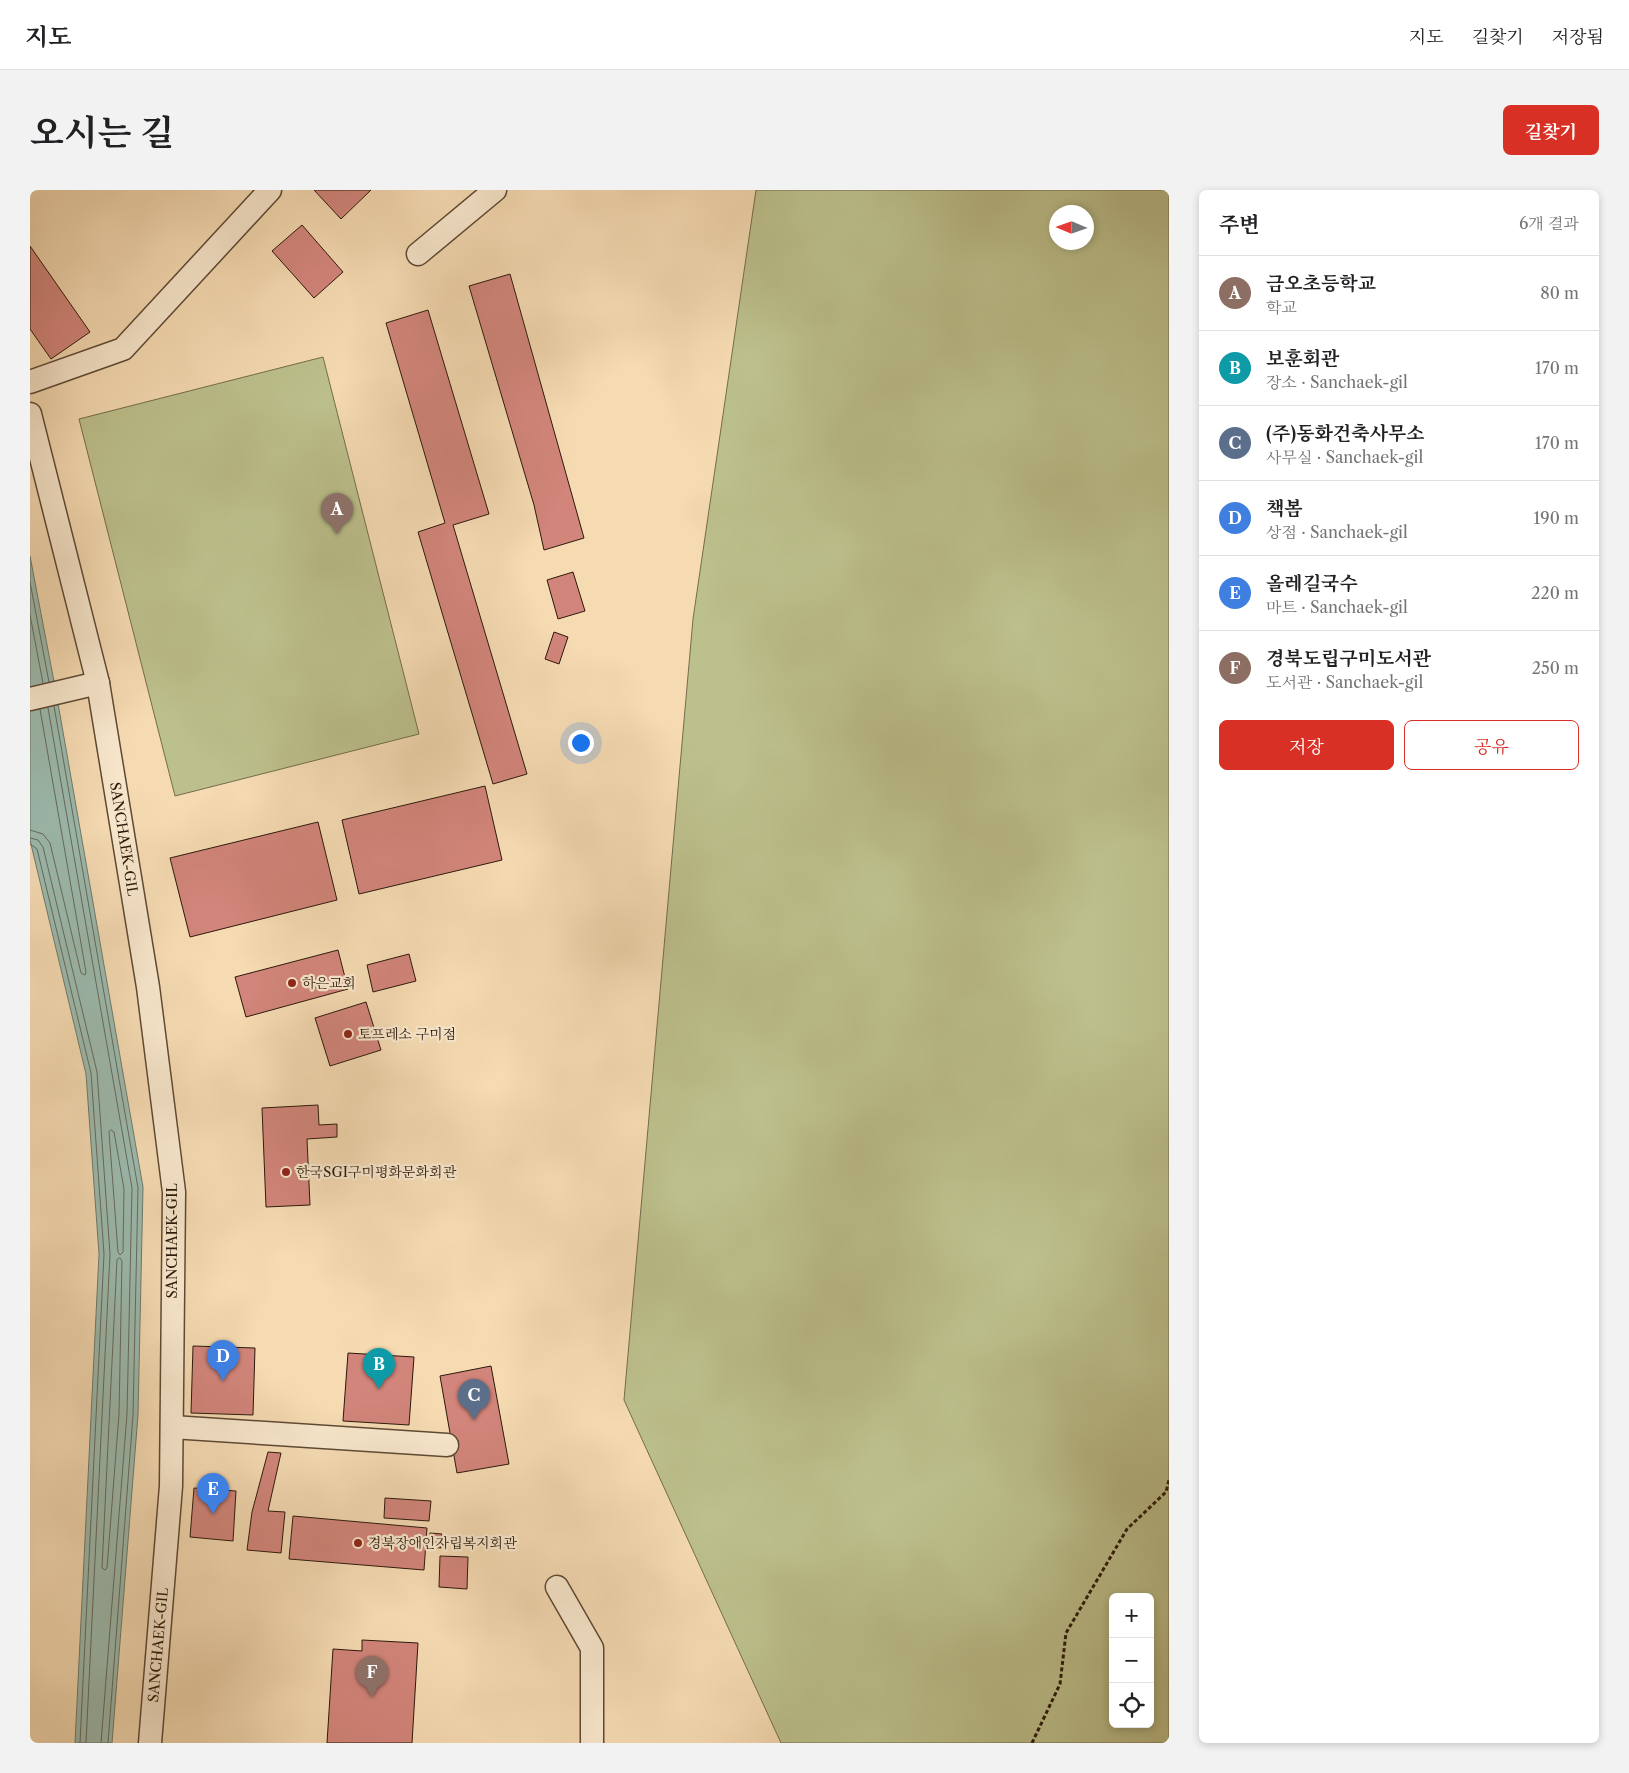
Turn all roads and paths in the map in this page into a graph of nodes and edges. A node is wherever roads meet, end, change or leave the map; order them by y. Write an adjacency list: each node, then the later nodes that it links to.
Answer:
1 (270, 190): 4 (street)
2 (495, 190): 3 (street)
3 (418, 254)
4 (30, 382)
5 (30, 414): 6 (street, SANCHAEK-GIL)
6 (98, 683): 7 (street); 8 (street, SANCHAEK-GIL)
7 (30, 699)
8 (172, 1427): 9 (street); 12 (street, SANCHAEK-GIL)
9 (447, 1445)
10 (1169, 1480): 14 (path)
11 (557, 1587): 13 (street)
12 (150, 1743)
13 (592, 1743)
14 (1032, 1743)

